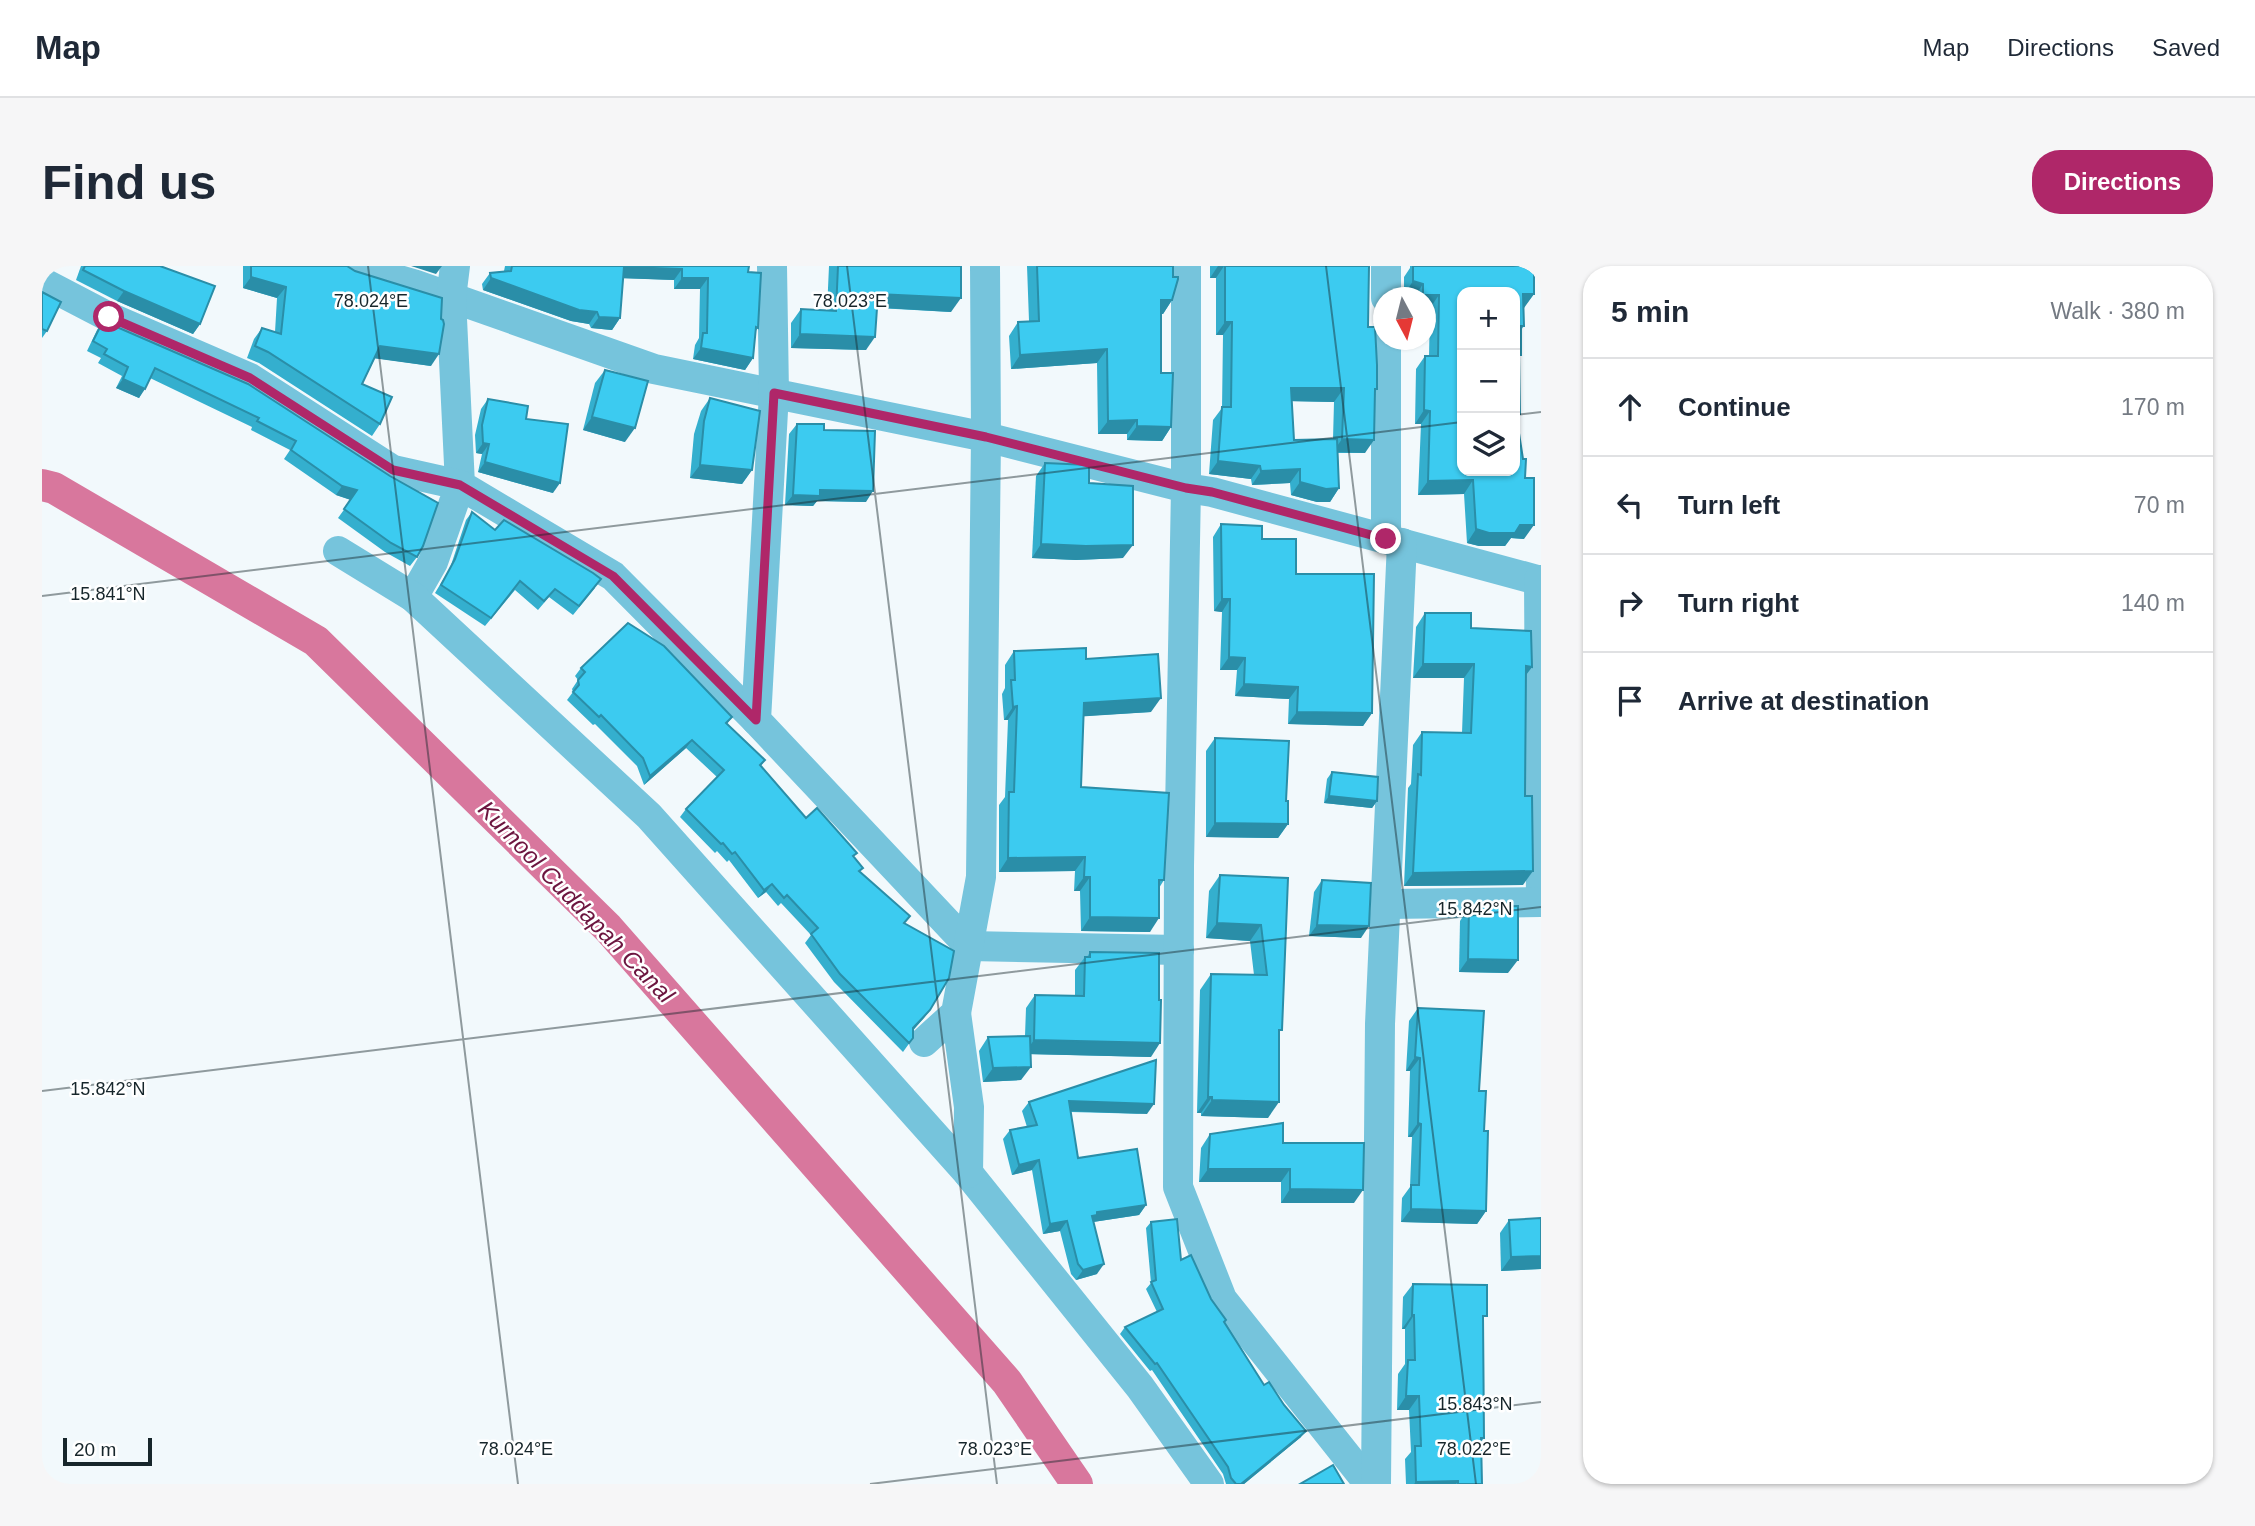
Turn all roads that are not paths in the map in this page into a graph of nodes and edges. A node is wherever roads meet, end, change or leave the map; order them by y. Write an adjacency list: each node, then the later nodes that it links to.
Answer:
1 (352, 266): 9 (street)
2 (455, 266): 9 (street)
3 (772, 266): 11 (street)
4 (985, 266): 12 (street)
5 (1186, 266): 14 (street)
6 (1386, 266): 8 (street)
7 (42, 282): 13 (street)
8 (1386, 287)
9 (451, 298): 11 (street); 13 (street)
10 (1386, 350): 15 (street)
11 (774, 393): 12 (street); 19 (street)
12 (986, 437): 14 (street); 22 (street)
13 (460, 485): 18 (street); 19 (street)
14 (1186, 488): 15 (street); 23 (street)
15 (1394, 541): 17 (street); 21 (street)
16 (338, 551): 18 (street)
17 (1540, 581): 20 (street)
18 (414, 597): 26 (street)
19 (756, 720): 22 (street)
20 (1541, 902): 21 (street)
21 (1387, 904): 29 (street)
22 (969, 946): 23 (street); 24 (street)
23 (1179, 950): 28 (street)
24 (956, 1013): 25 (street); 26 (street)
25 (924, 1042)
26 (968, 1173): 27 (street)
27 (1209, 1484)
28 (1369, 1484)
29 (1376, 1484)

